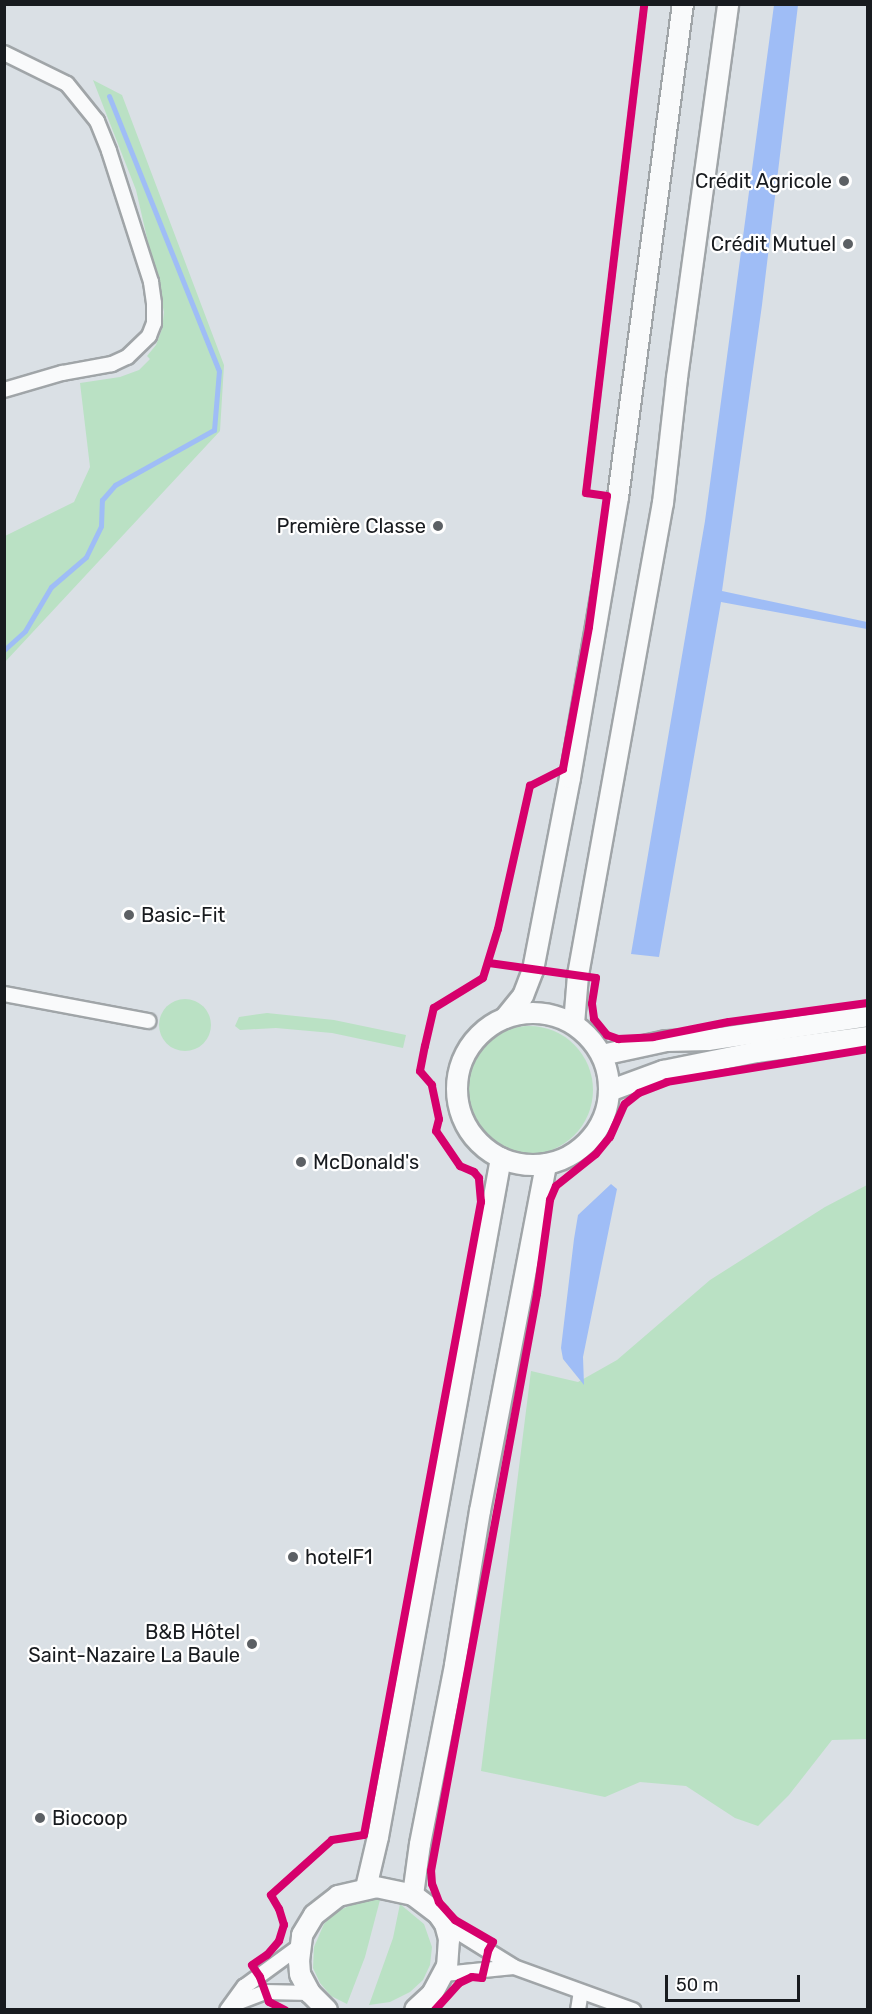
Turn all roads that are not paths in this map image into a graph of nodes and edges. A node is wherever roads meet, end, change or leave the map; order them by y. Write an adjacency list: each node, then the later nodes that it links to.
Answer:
1 (683, 4): 7 (main road)
2 (728, 4): 9 (main road)
3 (4, 53): 4 (street)
4 (4, 390)
5 (4, 994): 8 (street)
6 (867, 1016): 11 (main road)
7 (505, 1017): 9 (main road); 13 (main road)
8 (148, 1021)
9 (574, 1024): 11 (main road)
10 (867, 1037): 12 (main road)
11 (602, 1055): 12 (main road)
12 (609, 1091): 14 (main road)
13 (501, 1158): 14 (main road); 15 (main road)
14 (546, 1164): 16 (main road)
15 (366, 1888): 16 (main road); 18 (main road)
16 (413, 1895): 17 (main road)
17 (445, 1924): 19 (street); 20 (main road)
18 (300, 1946): 22 (main road); 23 (street)
19 (514, 1967): 20 (street); 21 (street)
20 (444, 1974): 24 (main road)
21 (581, 1992): 26 (street); 27 (street)
22 (310, 1993): 23 (street); 25 (main road)
23 (228, 2008)
24 (419, 2008)
25 (327, 2010)
26 (578, 2010)
27 (633, 2010)

